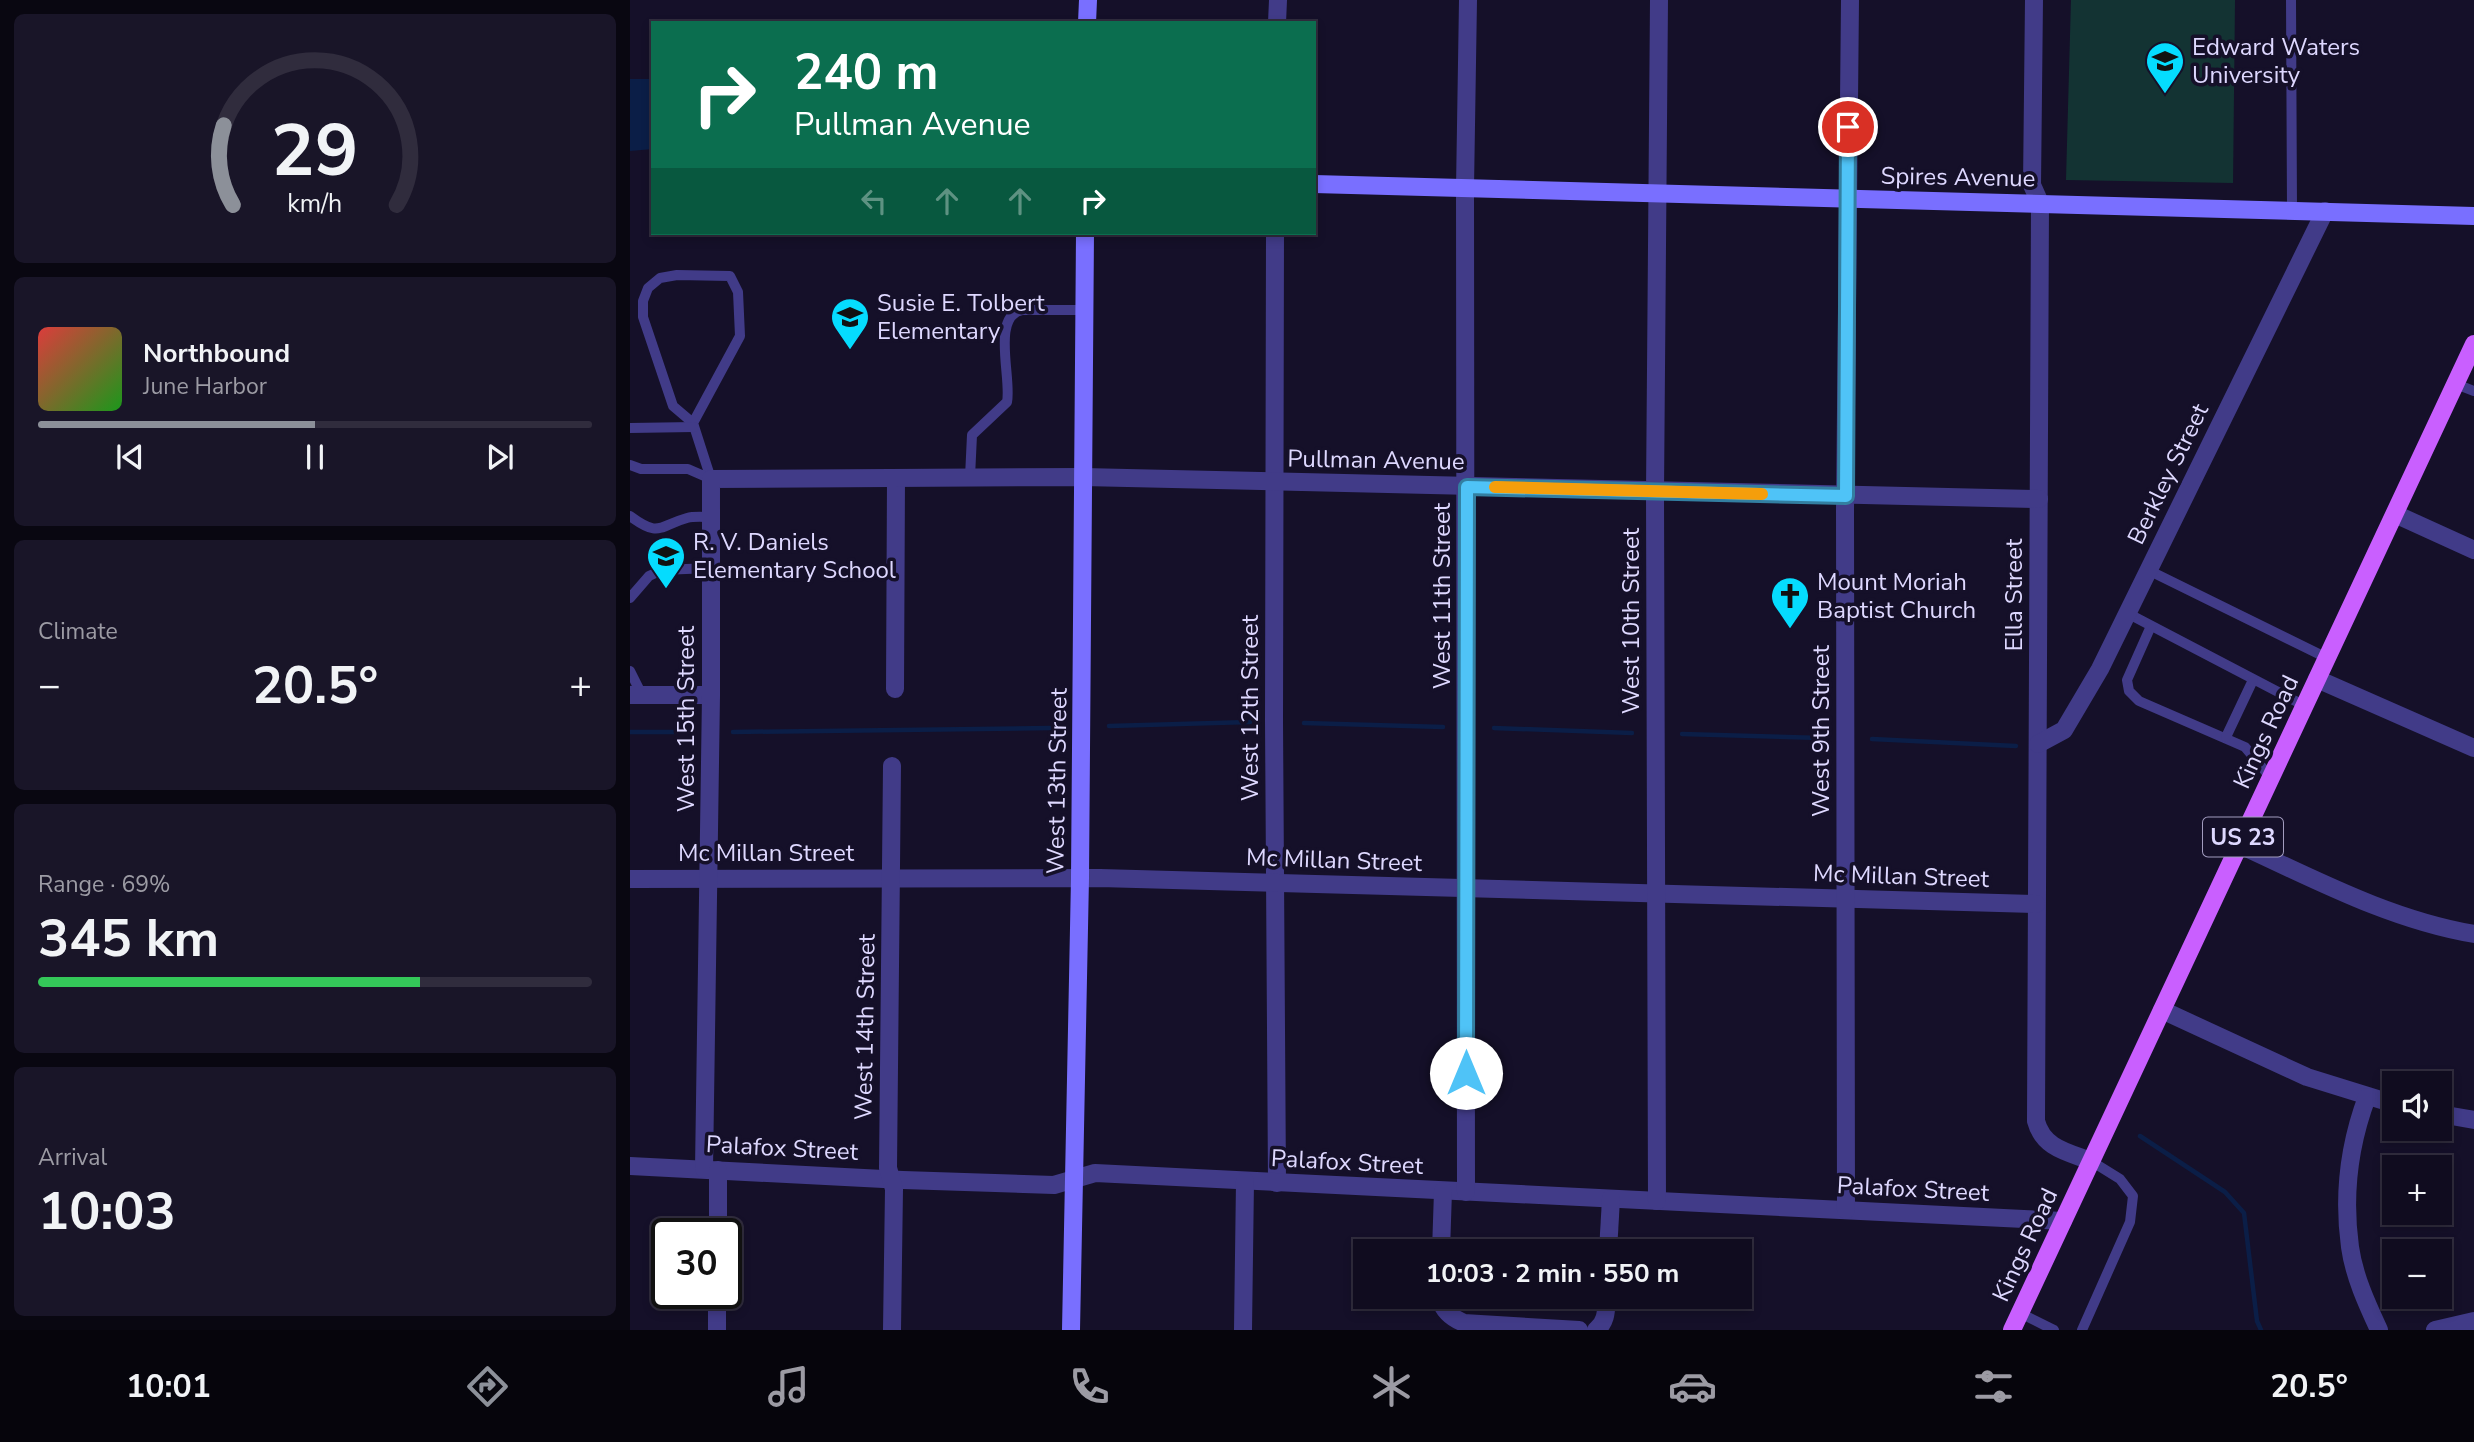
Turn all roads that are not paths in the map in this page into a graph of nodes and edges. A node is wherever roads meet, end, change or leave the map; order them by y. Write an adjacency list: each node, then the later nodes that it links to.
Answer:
1 (1088, 0): 8 (main road)
2 (1278, 0): 9 (street)
3 (1468, 0): 11 (street, West 11th Street)
4 (1659, 0): 12 (street, West 10th Street)
5 (1850, 0): 13 (street, West 9th Street)
6 (2034, 0): 14 (street, Ella Street)
7 (2291, 0): 15 (lane)
8 (1087, 21)
9 (1277, 21)
10 (1316, 184): 11 (main road, Spires Avenue)
11 (1465, 188): 12 (main road, Spires Avenue); 32 (street, West 11th Street)
12 (1656, 194): 13 (main road, Spires Avenue); 33 (street, West 10th Street)
13 (1847, 199): 14 (main road, Spires Avenue); 34 (street, West 9th Street)
14 (2040, 203): 15 (main road, Spires Avenue); 35 (street, Ella Street)
15 (2292, 211): 16 (main road, Spires Avenue)
16 (2325, 211): 17 (main road, Spires Avenue); 41 (street, Berkley Street)
17 (2474, 216)
18 (1085, 235): 20 (main road, West 13th Street)
19 (1275, 235): 31 (street, West 12th Street)
20 (1084, 310): 27 (lane); 28 (main road, West 13th Street)
21 (2474, 344): 22 (main road, Kings Road / US 23)
22 (2456, 384): 23 (lane); 36 (main road, Kings Road / US 23)
23 (2474, 391)
24 (693, 425): 24 (lane); 25 (lane); 30 (lane)
25 (630, 428)
26 (630, 465): 30 (lane)
27 (970, 477): 28 (street, Pullman Avenue); 29 (street, Pullman Avenue)
28 (1083, 477): 31 (street, Pullman Avenue); 61 (main road, West 13th Street)
29 (896, 478): 30 (street, Pullman Avenue); 49 (street)
30 (711, 479): 38 (street, West 15th Street)
31 (1276, 482): 32 (street, Pullman Avenue); 63 (street, West 12th Street)
32 (1467, 487): 33 (street, Pullman Avenue); 64 (street, West 11th Street)
33 (1655, 492): 34 (street, Pullman Avenue); 65 (street, West 10th Street)
34 (1846, 496): 35 (street, Pullman Avenue); 66 (street, West 9th Street)
35 (2039, 499): 54 (street, Ella Street)
36 (2395, 513): 39 (street); 45 (main road, Kings Road / US 23)
37 (630, 516): 38 (lane)
38 (710, 517): 40 (street, West 15th Street)
39 (2474, 551)
40 (710, 568): 42 (lane); 51 (street, West 15th Street)
41 (2148, 570): 43 (street, Berkley Street); 45 (lane)
42 (630, 598)
43 (2127, 613): 44 (lane); 54 (street, Berkley Street)
44 (2151, 626): 48 (lane); 53 (lane)
45 (2327, 658): 47 (main road, Kings Road / US 23)
46 (630, 671): 50 (lane)
47 (2317, 679): 52 (main road, Kings Road / US 23); 55 (street)
48 (2253, 680): 52 (lane); 53 (lane)
49 (895, 689)
50 (636, 695): 51 (street)
51 (711, 695): 59 (street, West 15th Street)
52 (2305, 706): 57 (main road, Kings Road / US 23)
53 (2225, 737): 57 (lane)
54 (2038, 744): 67 (street, Ella Street)
55 (2474, 748)
56 (892, 766): 60 (street, West 14th Street)
57 (2272, 778): 58 (main road, Kings Road / US 23)
58 (2240, 845): 68 (street); 69 (main road, Kings Road / US 23)
59 (709, 878): 60 (street, Mc Millan Street); 62 (street, Mc Millan Street); 76 (street, West 15th Street)
60 (891, 878): 61 (street, Mc Millan Street); 77 (street, West 14th Street)
61 (1080, 878): 63 (street, Mc Millan Street); 78 (main road, West 13th Street)
62 (630, 879)
63 (1276, 883): 64 (street, Mc Millan Street); 80 (street, West 12th Street)
64 (1467, 889): 65 (street, Mc Millan Street); 82 (street, West 11th Street)
65 (1657, 894): 66 (street, Mc Millan Street); 84 (street, West 10th Street)
66 (1847, 898): 67 (street, Mc Millan Street); 85 (street, West 9th Street)
67 (2036, 904): 74 (street, Ella Street)
68 (2474, 934)
69 (2162, 1010): 70 (street); 74 (main road, Kings Road / US 23)
70 (2367, 1097): 71 (street); 104 (street)
71 (2382, 1101)
72 (2452, 1116): 73 (street)
73 (2474, 1120)
74 (2091, 1161): 87 (main road, Kings Road / US 23); 103 (lane)
75 (630, 1166): 76 (street, Palafox Street)
76 (711, 1169): 77 (street, Palafox Street); 86 (street, West 15th Street)
77 (891, 1179): 78 (street, Palafox Street); 96 (street, West 14th Street)
78 (1073, 1180): 79 (street, Palafox Street); 97 (main road, West 13th Street)
79 (1245, 1181): 80 (street, Palafox Street); 98 (street)
80 (1277, 1183): 81 (street, Palafox Street)
81 (1443, 1191): 82 (street, Palafox Street); 88 (street)
82 (1466, 1192): 83 (street, Palafox Street)
83 (1611, 1199): 84 (street, Palafox Street); 89 (street)
84 (1657, 1201): 85 (street, Palafox Street)
85 (1846, 1210): 87 (street, Palafox Street)
86 (716, 1218)
87 (2063, 1221): 93 (main road, Kings Road / US 23)
88 (1441, 1239)
89 (1609, 1239)
90 (717, 1309): 95 (street)
91 (1444, 1309): 99 (street)
92 (1606, 1309): 100 (street)
93 (2020, 1313): 101 (main road, Kings Road / US 23); 102 (lane)
94 (2474, 1321): 105 (street)
95 (717, 1330)
96 (892, 1330)
97 (1071, 1330)
98 (1243, 1330)
99 (1579, 1330)
100 (1597, 1330)
101 (2012, 1330)
102 (2054, 1330)
103 (2082, 1330)
104 (2379, 1330)
105 (2435, 1330)

